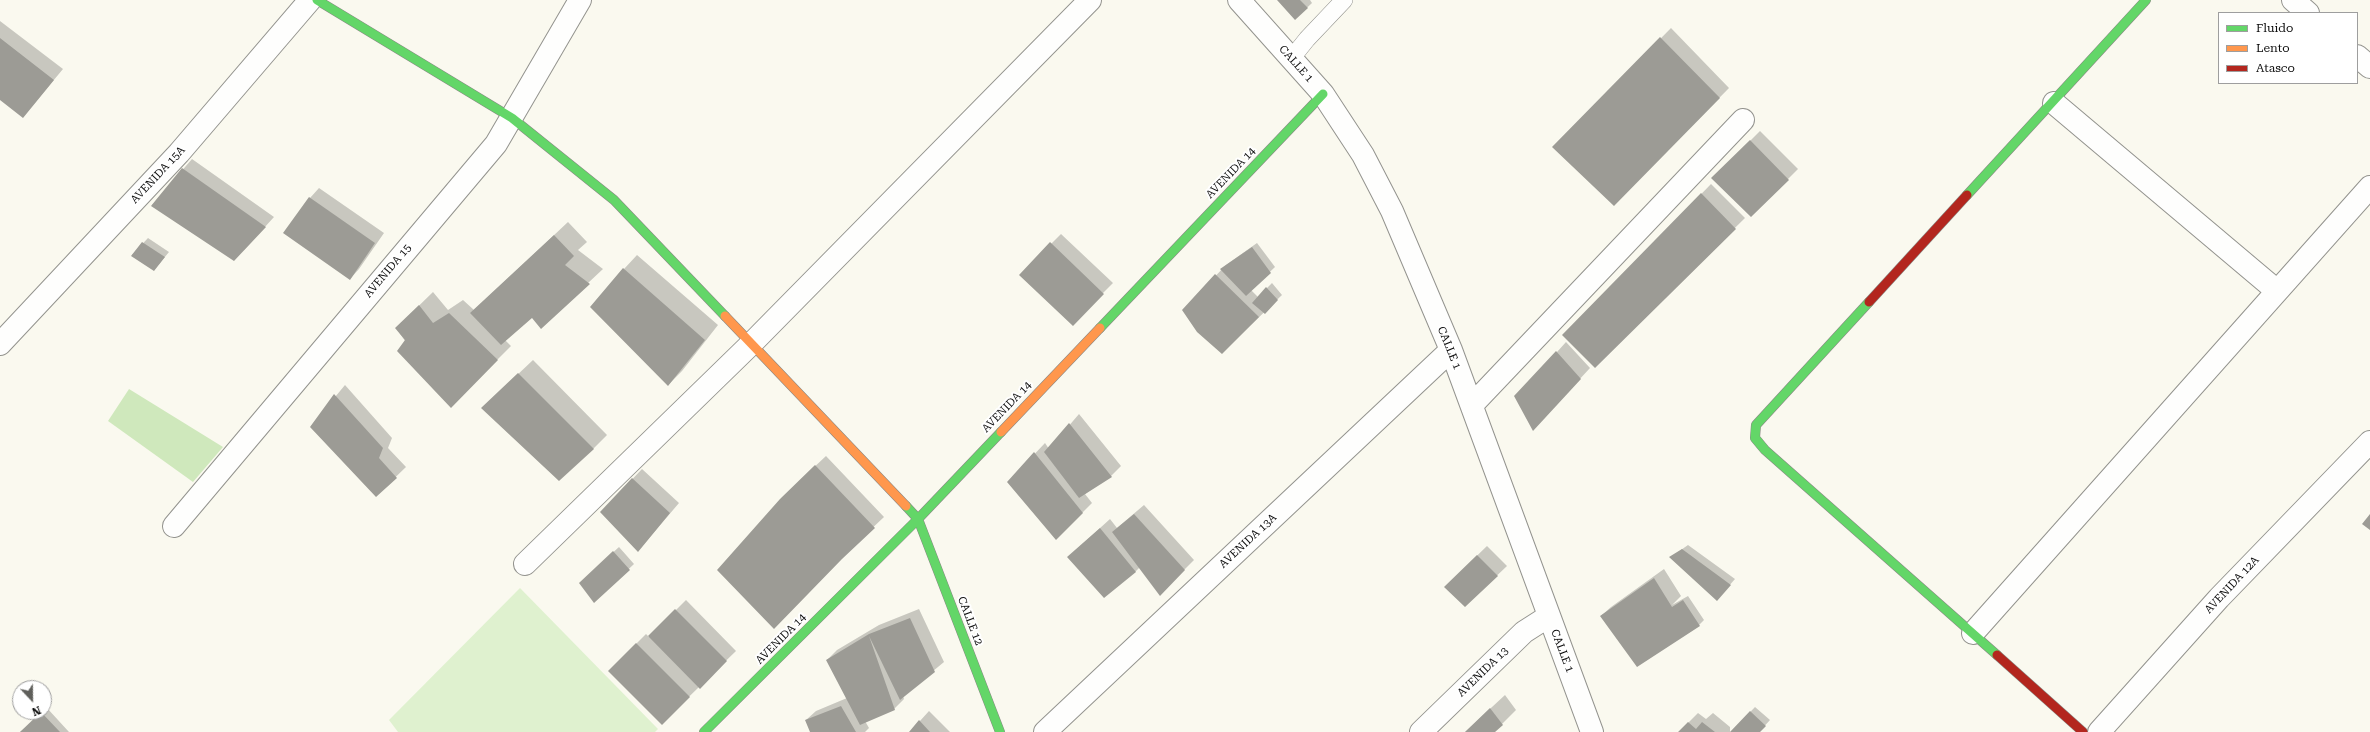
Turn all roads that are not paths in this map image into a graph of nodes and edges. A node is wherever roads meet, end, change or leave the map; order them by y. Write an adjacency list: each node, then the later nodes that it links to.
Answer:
1 (310, 0): 20 (street, AVENIDA 15A)
2 (317, 0): 15 (street)
3 (580, 0): 15 (street, AVENIDA 15)
4 (1090, 0): 19 (street)
5 (1239, 0): 11 (street, CALLE 1)
6 (1344, 0): 11 (lane)
7 (2146, 0): 14 (street)
8 (2293, 0): 9 (street)
9 (2307, 12)
10 (2358, 57): 12 (street)
11 (1291, 59): 13 (street, CALLE 1)
12 (2370, 67)
13 (1323, 94): 21 (street, CALLE 1); 24 (street, AVENIDA 14)
14 (2054, 103): 18 (street); 28 (street)
15 (512, 118): 19 (street); 25 (street, AVENIDA 15)
16 (1743, 120): 22 (street)
17 (2370, 187): 18 (street)
18 (2277, 291): 28 (street)
19 (752, 343): 24 (street); 26 (street)
20 (0, 344)
21 (1451, 350): 22 (street, CALLE 1); 31 (street, AVENIDA 13A)
22 (1472, 405): 27 (street, CALLE 1)
23 (2370, 442): 35 (street, AVENIDA 12A)
24 (918, 519): 29 (street, AVENIDA 14); 30 (street, CALLE 12)
25 (174, 526)
26 (525, 564)
27 (1549, 616): 32 (street, AVENIDA 13); 33 (street, CALLE 1)
28 (1973, 633): 34 (street)
29 (704, 732)
30 (1000, 732)
31 (1045, 732)
32 (1421, 732)
33 (1592, 732)
34 (2083, 732)
35 (2099, 732)

